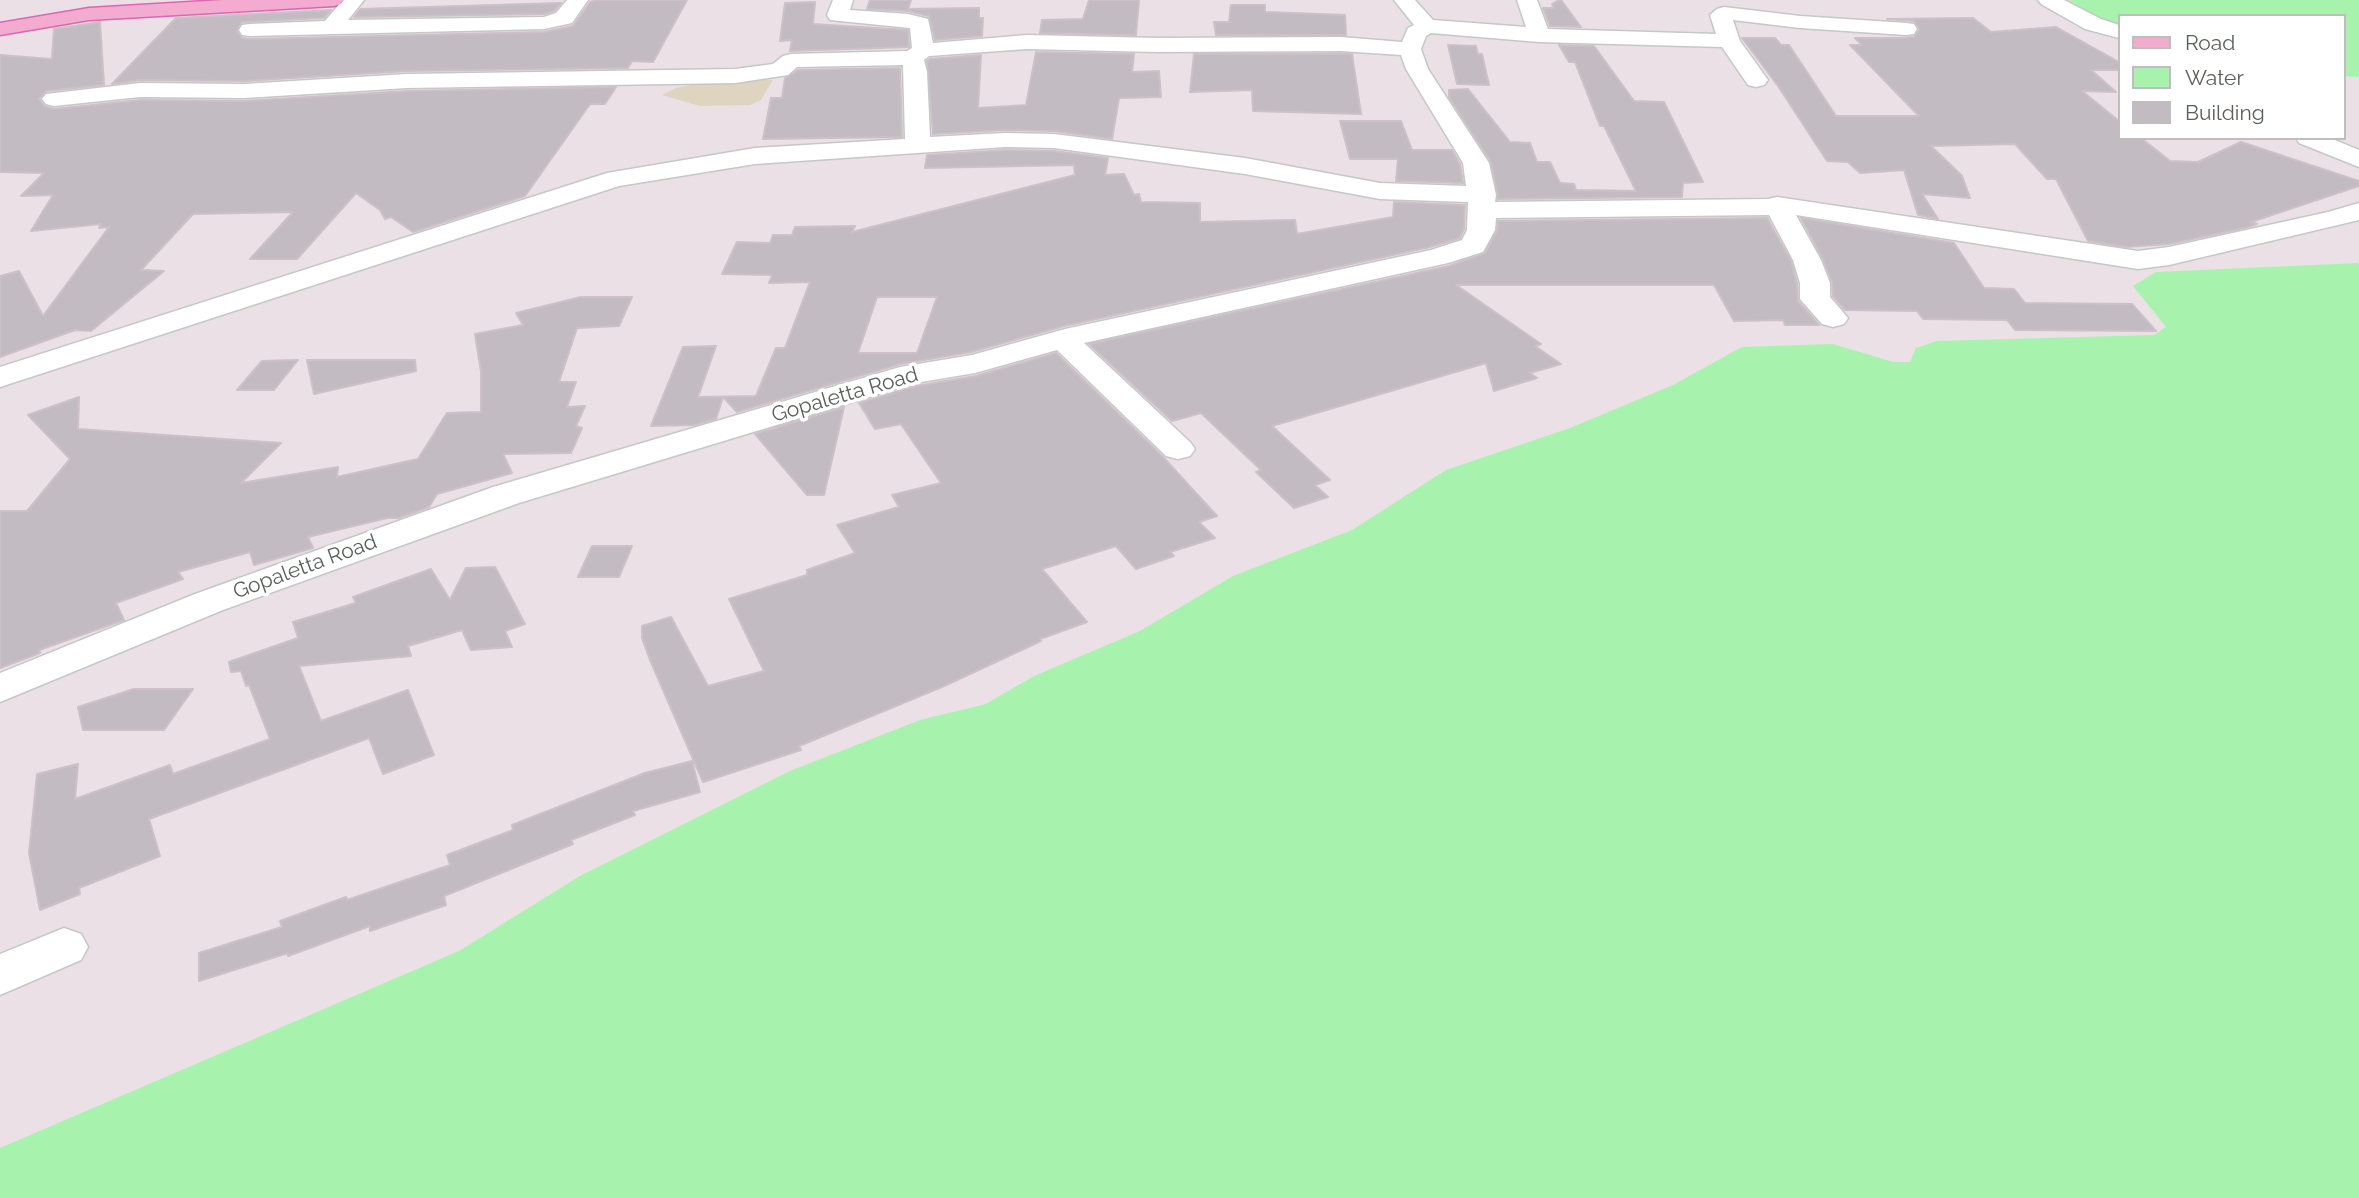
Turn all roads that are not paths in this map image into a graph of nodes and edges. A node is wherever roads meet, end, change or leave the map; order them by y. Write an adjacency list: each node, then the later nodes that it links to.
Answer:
1 (334, 0): 8 (main road)
2 (354, 0): 10 (street)
3 (578, 0): 9 (street)
4 (843, 0): 18 (street)
5 (1404, 0): 16 (street, Gopaletta Road)
6 (1527, 0): 15 (street)
7 (2048, 0): 14 (street)
8 (97, 7): 11 (main road)
9 (495, 25): 10 (street); 19 (street)
10 (331, 27): 13 (street)
11 (0, 28)
12 (1906, 29): 17 (street)
13 (250, 30)
14 (2118, 32)
15 (1539, 35): 16 (street); 17 (street)
16 (1418, 38): 18 (street); 25 (street, Gopaletta Road)
17 (1729, 41): 20 (street)
18 (917, 54): 19 (street); 23 (street)
19 (471, 62): 21 (street)
20 (1756, 80)
21 (54, 99)
22 (2313, 140): 24 (street)
23 (918, 145): 25 (street); 30 (street)
24 (2359, 159)
25 (1483, 203): 26 (street); 29 (street, Gopaletta Road)
26 (1777, 205): 27 (street); 28 (street)
27 (2359, 211)
28 (1833, 318)
29 (1065, 338): 31 (street); 32 (street, Gopaletta Road)
30 (0, 377)
31 (1178, 449)
32 (0, 688)
33 (64, 947): 34 (street)
34 (0, 975)

